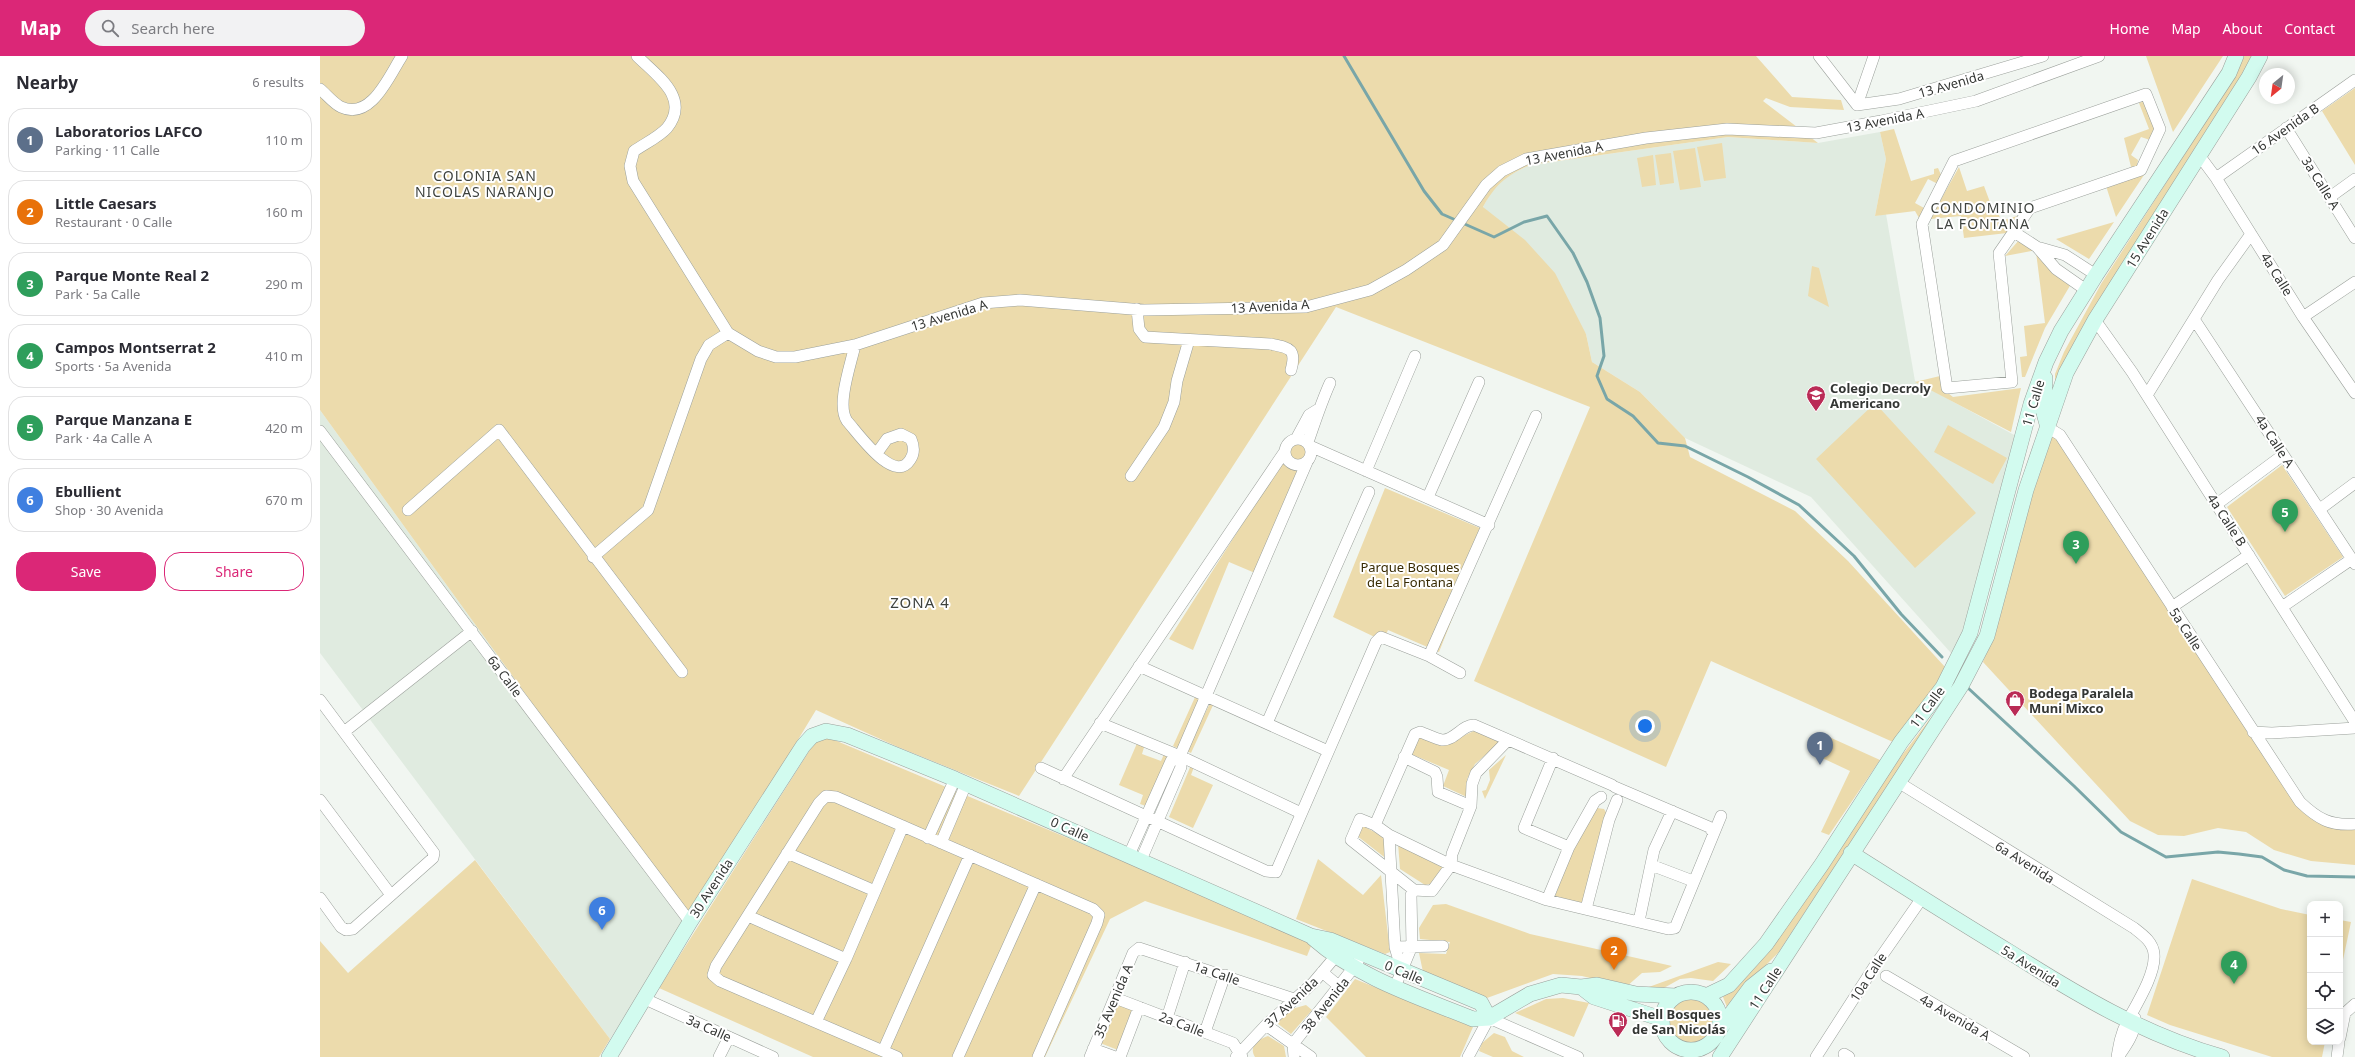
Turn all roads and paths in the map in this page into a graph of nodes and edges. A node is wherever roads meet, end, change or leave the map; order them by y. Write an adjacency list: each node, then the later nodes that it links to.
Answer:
1 (402, 56): 10 (street)
2 (637, 56): 28 (street, 13 Avenida A)
3 (1819, 56): 11 (street)
4 (1874, 56): 11 (street)
5 (2043, 56): 11 (street, 13 Avenida)
6 (2099, 56): 24 (street, 13 Avenida A)
7 (2236, 56): 21 (main road, 15 Avenida)
8 (2260, 56): 13 (main road, 15 Avenida)
9 (2355, 80): 12 (street, 16 Avenida B)
10 (320, 89)
11 (1857, 105)
12 (2286, 128): 14 (street, 16 Avenida B); 16 (street, 3a Calle A)
13 (2199, 155): 14 (street, 4a Calle); 27 (main road, 15 Avenida)
14 (2216, 178): 18 (street, 4a Calle)
15 (2355, 179): 16 (street)
16 (2330, 196): 19 (street, 3a Calle A)
17 (2014, 232): 17 (street); 20 (street)
18 (2251, 234): 25 (street, 4a Calle); 26 (street)
19 (2355, 238)
20 (2037, 247): 21 (street); 23 (street)
21 (2092, 272): 23 (main road, 15 Avenida)
22 (2355, 282): 25 (street)
23 (2082, 287): 32 (main road, 15 Avenida)
24 (1137, 309): 29 (street); 30 (street, 13 Avenida A)
25 (2303, 316): 36 (street, 4a Calle)
26 (2194, 319): 37 (street); 46 (street, 4a Calle A)
27 (2095, 320): 37 (street, 4a Calle B); 40 (main road, 15 Avenida)
28 (728, 333): 30 (street, 13 Avenida A); 58 (street)
29 (1189, 340): 33 (street); 49 (street)
30 (855, 345): 45 (street)
31 (1415, 356): 48 (street)
32 (2046, 362): 40 (main road); 144 (main road, 11 Calle)
33 (1292, 370)
34 (1479, 382): 52 (street)
35 (1330, 383): 38 (street)
36 (2354, 389)
37 (2147, 396): 53 (street, 4a Calle B)
38 (1317, 410): 42 (street); 43 (street)
39 (1536, 416): 56 (street)
40 (2047, 427): 60 (street, 5a Calle); 85 (main road, 11 Calle)
41 (320, 431): 62 (street, 6a Calle)
42 (1296, 439): 43 (street); 44 (street)
43 (1309, 444): 47 (street); 48 (street)
44 (1285, 451): 47 (street); 64 (street)
45 (877, 453)
46 (2283, 455): 53 (street); 54 (street, 4a Calle A)
47 (1307, 462): 67 (street)
48 (1366, 471): 52 (street)
49 (1132, 476)
50 (2355, 483): 54 (street)
51 (1369, 492): 71 (street)
52 (1428, 498): 56 (street)
53 (2217, 504): 57 (street, 4a Calle B)
54 (2320, 509): 59 (street, 4a Calle A)
55 (408, 510): 58 (street)
56 (1489, 524): 63 (street)
57 (2249, 555): 60 (street); 61 (street, 4a Calle B)
58 (594, 557): 65 (street)
59 (2353, 561): 61 (street)
60 (2172, 607): 75 (street, 5a Calle)
61 (2282, 607): 69 (street, 4a Calle B)
62 (472, 631): 74 (street); 124 (street, 6a Calle)
63 (1429, 656): 66 (street); 77 (street)
64 (1139, 666): 67 (street); 70 (street)
65 (682, 672)
66 (1460, 673)
67 (1206, 696): 71 (street); 78 (street)
68 (320, 700): 74 (street)
69 (2355, 722)
70 (1100, 723): 78 (street); 83 (street)
71 (1267, 723): 77 (street)
72 (2355, 728): 75 (street)
73 (826, 731): 84 (main road, 0 Calle); 124 (main road, 30 Avenida)
74 (344, 732): 116 (street)
75 (2253, 732): 97 (street, 5a Calle)
76 (1508, 740): 79 (street); 80 (street); 89 (street)
77 (1328, 751): 91 (street)
78 (1180, 756): 91 (street); 94 (street); 96 (street)
79 (1404, 757): 89 (street); 98 (street)
80 (1553, 758): 82 (street); 104 (street)
81 (1041, 768): 83 (street)
82 (1594, 776): 86 (street); 87 (street)
83 (1063, 779): 94 (street)
84 (961, 781): 92 (street); 95 (street); 108 (main road, 0 Calle)
85 (1898, 782): 106 (main road, 11 Calle); 153 (street, 6a Avenida)
86 (1615, 792): 87 (street); 87 (street); 90 (street); 120 (street)
87 (1601, 793): 104 (street)
88 (320, 800): 116 (street)
89 (1471, 806): 109 (street)
90 (1672, 811): 100 (street); 110 (street)
91 (1301, 813): 96 (street)
92 (939, 815): 95 (street); 102 (street)
93 (1721, 816): 100 (street)
94 (1145, 817): 96 (street); 108 (street)
95 (950, 821): 103 (street)
96 (1157, 821): 108 (street)
97 (2355, 824)
98 (1375, 825): 101 (street); 111 (street)
99 (903, 826): 102 (street); 105 (street); 115 (street)
100 (1713, 832): 112 (street)
101 (1390, 835): 109 (street); 111 (street)
102 (928, 838): 103 (street)
103 (941, 843): 107 (street)
104 (1569, 847): 119 (street)
105 (787, 853): 115 (street); 121 (street)
106 (1851, 853): 118 (main road, 5a Avenida); 133 (main road, 11 Calle)
107 (970, 855): 113 (street); 163 (street)
108 (1135, 858): 130 (main road, 0 Calle)
109 (1451, 865): 114 (street); 119 (street)
110 (1651, 865): 112 (street); 123 (street)
111 (1391, 870): 114 (street); 125 (street)
112 (1694, 881): 123 (street)
113 (1036, 884): 172 (street); 173 (street)
114 (1414, 890): 122 (street)
115 (875, 891): 132 (street)
116 (391, 895): 117 (street)
117 (320, 898)
118 (1922, 898): 153 (main road, 5a Avenida); 181 (street, 10a Calle)
119 (1547, 900): 120 (street)
120 (1586, 909): 123 (street)
121 (748, 916): 132 (street); 155 (street)
122 (1411, 921): 125 (street); 126 (street)
123 (1639, 921)
124 (690, 922): 146 (main road, 30 Avenida)
125 (1394, 923): 128 (street)
126 (1412, 946): 127 (street); 128 (street); 136 (street)
127 (1443, 946)
128 (1395, 947): 136 (street)
129 (1139, 948): 134 (street, 1a Calle); 145 (street, 35 Avenida A)
130 (1340, 951): 131 (main road, 0 Calle); 135 (main road, 0 Calle); 137 (street, 37 Avenida)
131 (1363, 954): 135 (street, 38 Avenida); 136 (main road, 0 Calle)
132 (846, 960): 155 (street)
133 (1783, 961): 157 (main road); 180 (main road, 11 Calle)
134 (1185, 962): 138 (street, 1a Calle); 150 (street)
135 (1354, 968): 140 (street, 38 Avenida); 141 (main road, 0 Calle)
136 (1402, 971): 141 (street); 151 (main road, 0 Calle)
137 (1322, 972): 140 (street); 147 (street, 37 Avenida)
138 (1225, 976): 147 (street, 1a Calle); 158 (street)
139 (1886, 976): 182 (street, 4a Avenida A)
140 (1340, 987): 160 (street, 38 Avenida)
141 (1395, 987): 151 (main road, 0 Calle)
142 (1581, 987): 143 (main road); 151 (main road); 152 (main road)
143 (1676, 996): 144 (main road); 152 (main road)
144 (1706, 996): 157 (main road)
145 (1115, 998): 149 (street, 2a Calle); 164 (street, 35 Avenida A)
146 (645, 999): 159 (street, 3a Calle); 168 (main road, 30 Avenida)
147 (1294, 999): 156 (street, 37 Avenida)
148 (2352, 1006): 154 (street)
149 (1139, 1008): 150 (street, 2a Calle); 175 (street)
150 (1168, 1018): 158 (street, 2a Calle)
151 (1489, 1018): 178 (street); 179 (street, 0 Calle)
152 (1662, 1019): 162 (main road)
153 (2132, 1020): 167 (main road, 5a Avenida); 183 (street)
154 (2343, 1020)
155 (816, 1022): 163 (street)
156 (1266, 1025): 160 (street); 166 (street, 37 Avenida)
157 (1719, 1030): 165 (main road)
158 (1205, 1032): 166 (street, 2a Calle)
159 (729, 1037): 169 (street); 170 (street, 3a Calle)
160 (1293, 1044): 176 (street, 38 Avenida); 177 (street)
161 (2339, 1045): 184 (street)
162 (1672, 1050): 165 (main road)
163 (883, 1051): 171 (street)
164 (1091, 1053): 174 (street)
165 (1694, 1054)
166 (1239, 1056)
167 (2215, 1056)
168 (609, 1057)
169 (719, 1057)
170 (773, 1057)
171 (897, 1057)
172 (958, 1057)
173 (1038, 1057)
174 (1114, 1057)
175 (1120, 1057)
176 (1294, 1057)
177 (1311, 1057)
178 (1468, 1057)
179 (1578, 1057)
180 (1720, 1057)
181 (1816, 1057)
182 (2024, 1057)
183 (2118, 1057)
184 (2337, 1057)

